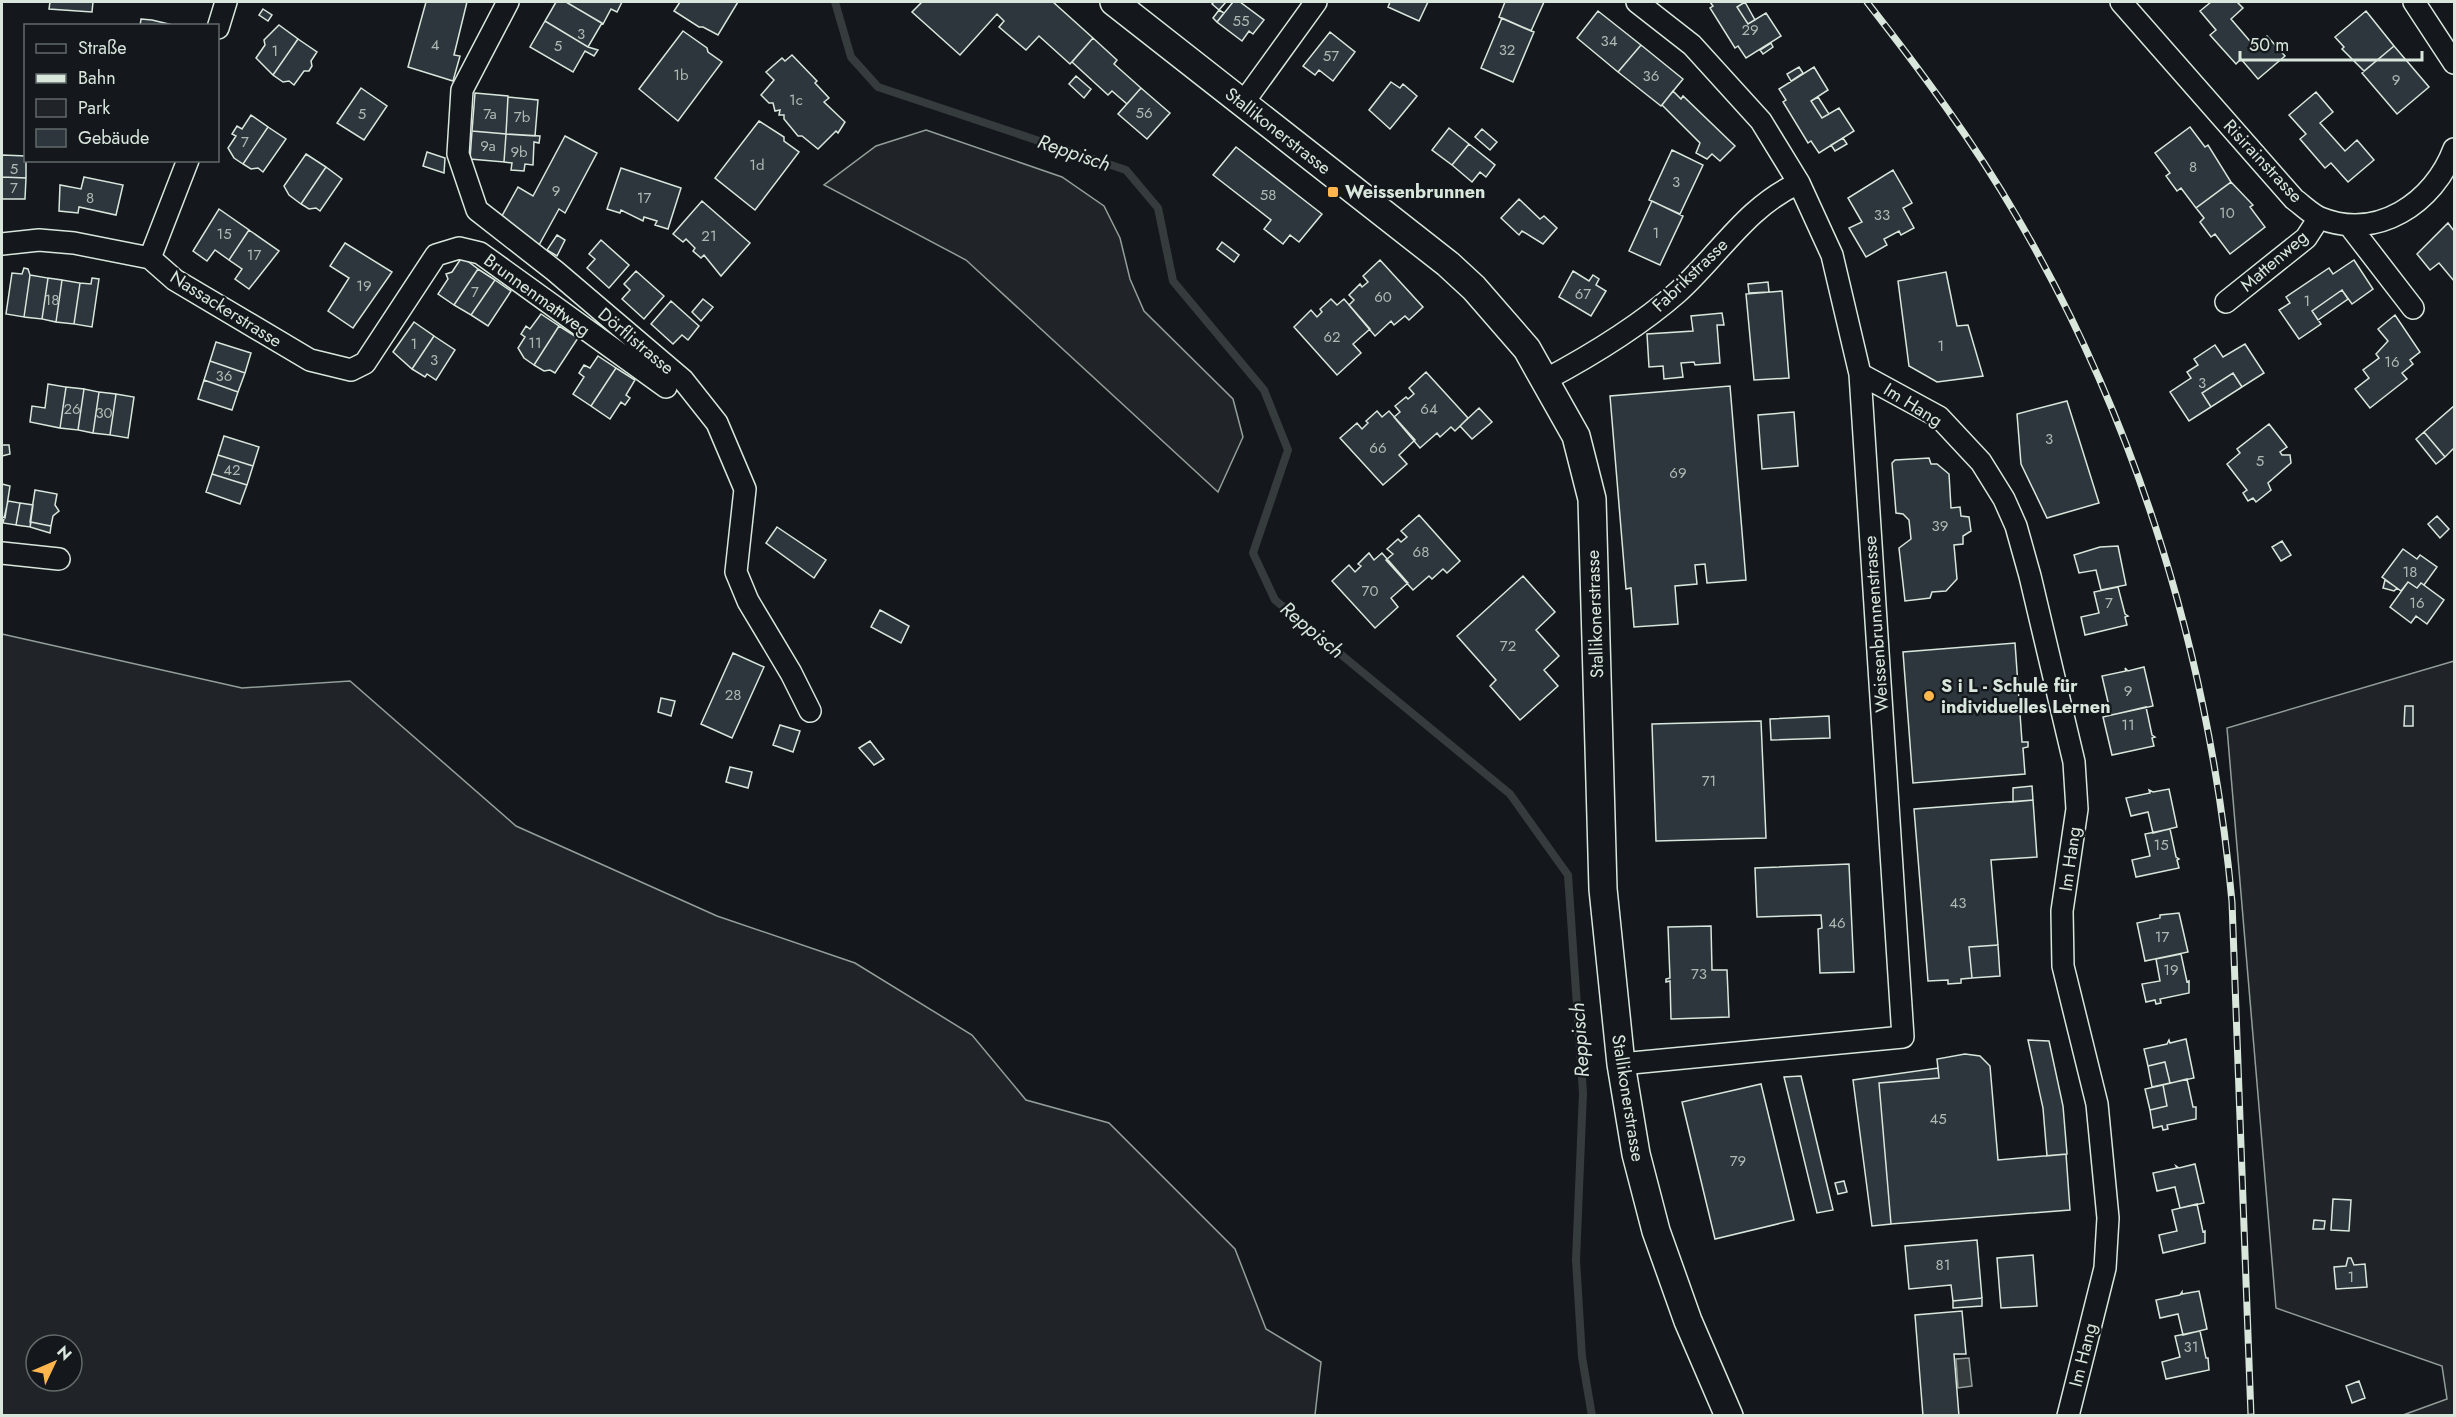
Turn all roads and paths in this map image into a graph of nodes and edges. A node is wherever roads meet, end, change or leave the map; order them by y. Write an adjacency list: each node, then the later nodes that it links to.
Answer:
1 (226, 2): 8 (street)
2 (508, 2): 26 (street, Dörflistrasse)
3 (1114, 2): 10 (street, Stallikonerstrasse)
4 (1316, 2): 10 (street)
5 (1637, 2): 13 (street, Weissenbrunnenstrasse)
6 (2121, 2): 14 (street, Risirainstrasse)
7 (2414, 2): 9 (street)
8 (219, 25)
9 (2454, 63)
10 (1243, 103): 22 (street, Stallikonerstrasse)
11 (2454, 149): 15 (street, Risirainstrasse)
12 (188, 162): 17 (street)
13 (1799, 183): 21 (street, Weissenbrunnenstrasse); 22 (street, Fabrikstrasse)
14 (2319, 218): 15 (street, Risirainstrasse); 18 (street, Mattenweg)
15 (2349, 225): 19 (street)
16 (2, 244): 17 (street)
17 (150, 258): 20 (street, Nassackerstrasse)
18 (2226, 302)
19 (2413, 308)
20 (310, 360): 23 (street, Brunnenmattweg)
21 (1860, 374): 27 (street, Weissenbrunnenstrasse); 29 (street, Im Hang)
22 (1545, 380): 27 (street, Stallikonerstrasse)
23 (666, 387)
24 (2, 553): 25 (street)
25 (59, 559)
26 (810, 711)
27 (1621, 1064): 28 (street, Stallikonerstrasse)
28 (1729, 1416)
29 (2068, 1416)

